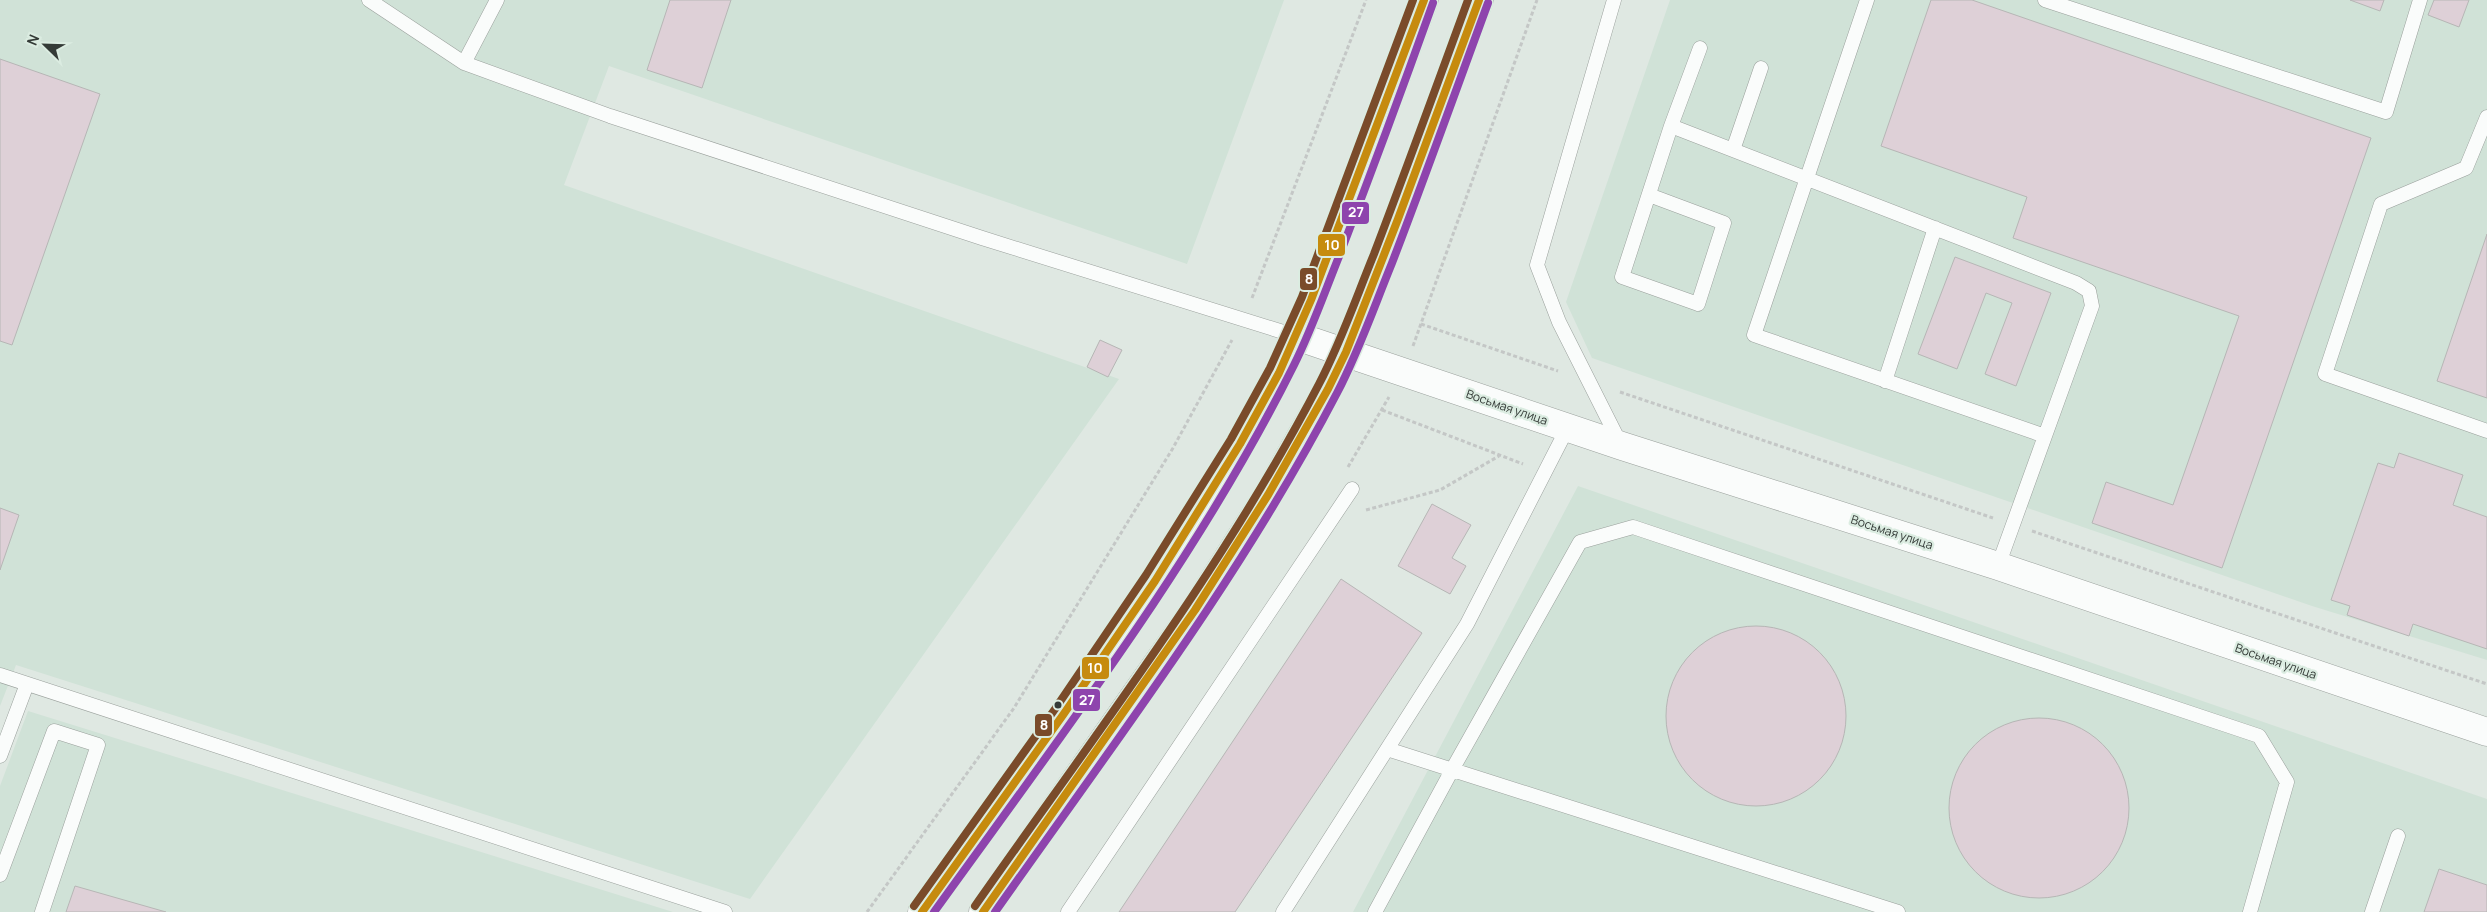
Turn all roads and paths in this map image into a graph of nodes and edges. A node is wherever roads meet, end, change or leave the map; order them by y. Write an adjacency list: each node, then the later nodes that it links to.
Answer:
1 (369, 0): 12 (lane)
2 (497, 0): 12 (lane)
3 (1366, 0): 20 (path)
4 (1424, 0): 22 (main road)
5 (1479, 0): 23 (main road)
6 (1537, 0): 21 (path)
7 (1614, 0): 25 (lane)
8 (1867, 0): 17 (lane)
9 (2045, 0): 10 (lane)
10 (2420, 0)
11 (1700, 48): 15 (lane)
12 (464, 63): 20 (lane)
13 (1762, 68): 16 (lane)
14 (2487, 117): 29 (lane)
15 (1672, 126): 16 (lane); 18 (lane)
16 (1733, 150): 17 (lane)
17 (1806, 178): 19 (lane); 26 (lane)
18 (1649, 195): 18 (lane)
19 (1935, 228): 26 (lane); 30 (lane)
20 (1243, 319): 22 (lane); 50 (path)
21 (1421, 324): 24 (path); 25 (path)
22 (1296, 336): 23 (main road, Восьмая улица); 51 (main road)
23 (1346, 352): 24 (main road, Восьмая улица); 52 (main road)
24 (1404, 372): 27 (path); 28 (main road, Восьмая улица)
25 (1589, 381): 31 (lane); 37 (path)
26 (1885, 381): 30 (lane)
27 (1382, 410): 32 (path); 34 (path)
28 (1568, 427): 31 (main road, Восьмая улица); 33 (lane)
29 (2487, 431)
30 (2045, 436): 37 (lane)
31 (1622, 446): 38 (main road, Восьмая улица)
32 (1499, 456): 33 (path); 36 (path)
33 (1544, 471): 43 (lane)
34 (1343, 475)
35 (1352, 489): 36 (lane)
36 (1331, 519): 53 (lane)
37 (2013, 525): 38 (lane); 41 (path)
38 (1998, 566): 42 (main road, Восьмая улица)
39 (0, 675): 40 (lane)
40 (27, 684): 44 (lane); 49 (lane)
41 (2487, 684)
42 (2487, 732)
43 (1387, 749): 45 (lane); 54 (lane)
44 (0, 756)
45 (1452, 770): 55 (lane); 56 (lane); 57 (lane)
46 (2398, 836): 58 (lane)
47 (0, 875): 48 (lane)
48 (42, 912)
49 (725, 912)
50 (867, 912)
51 (922, 912)
52 (983, 912)
53 (1068, 912)
54 (1283, 912)
55 (1375, 912)
56 (1898, 912)
57 (2250, 912)
58 (2372, 912)

